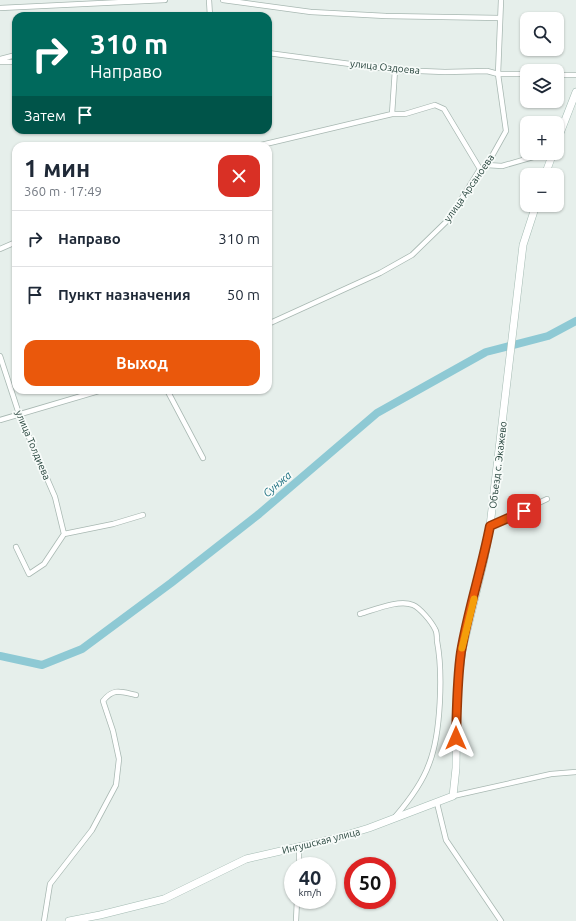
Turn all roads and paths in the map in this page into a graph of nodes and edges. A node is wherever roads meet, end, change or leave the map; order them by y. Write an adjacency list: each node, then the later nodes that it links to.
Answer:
1 (166, 0): 5 (street)
2 (209, 0): 6 (street)
3 (223, 0): 7 (street)
4 (501, 0): 7 (street, улица Арсаноева)
5 (0, 8)
6 (210, 12)
7 (500, 18): 13 (street, улица Арсаноева)
8 (272, 54): 12 (street, улица Оздоева)
9 (12, 56): 10 (street)
10 (0, 60): 11 (street)
11 (12, 62)
12 (395, 70): 13 (street, улица Оздоева); 18 (street)
13 (498, 74): 14 (street, улица Оздоева); 22 (street, улица Арсаноева)
14 (520, 74)
15 (564, 75): 16 (street)
16 (576, 75)
17 (576, 92): 19 (main road)
18 (392, 114): 20 (street); 23 (street)
19 (564, 123)
20 (272, 142)
21 (523, 160): 22 (street)
22 (487, 165): 23 (street, улица Арсаноева)
23 (480, 169): 27 (street, улица Арсаноева)
24 (534, 212): 38 (main road, Объезд с. Экажево)
25 (12, 244): 26 (street)
26 (0, 249)
27 (272, 322)
28 (0, 356): 29 (street, улица Толдиева)
29 (12, 393)
30 (12, 394): 33 (street, улица Толдиева)
31 (88, 394): 33 (street)
32 (169, 394): 35 (street)
33 (19, 414): 34 (street); 39 (street, улица Толдиева)
34 (0, 420)
35 (203, 458)
36 (548, 499): 38 (street)
37 (143, 515): 39 (street)
38 (490, 526): 44 (main road, Объезд с. Экажево)
39 (64, 534): 40 (street)
40 (16, 547)
41 (360, 614): 46 (street)
42 (136, 695): 51 (street)
43 (576, 772): 44 (street, Ингушская улица)
44 (453, 796): 45 (main road, Ингушская улица)
45 (437, 803): 46 (main road, Ингушская улица); 54 (street)
46 (392, 819): 47 (main road, Ингушская улица)
47 (299, 847): 48 (street); 50 (main road, Ингушская улица)
48 (298, 857)
49 (297, 909): 53 (street)
50 (96, 918): 52 (main road, Ингушская улица)
51 (44, 921)
52 (69, 921)
53 (296, 921)
54 (501, 921)

